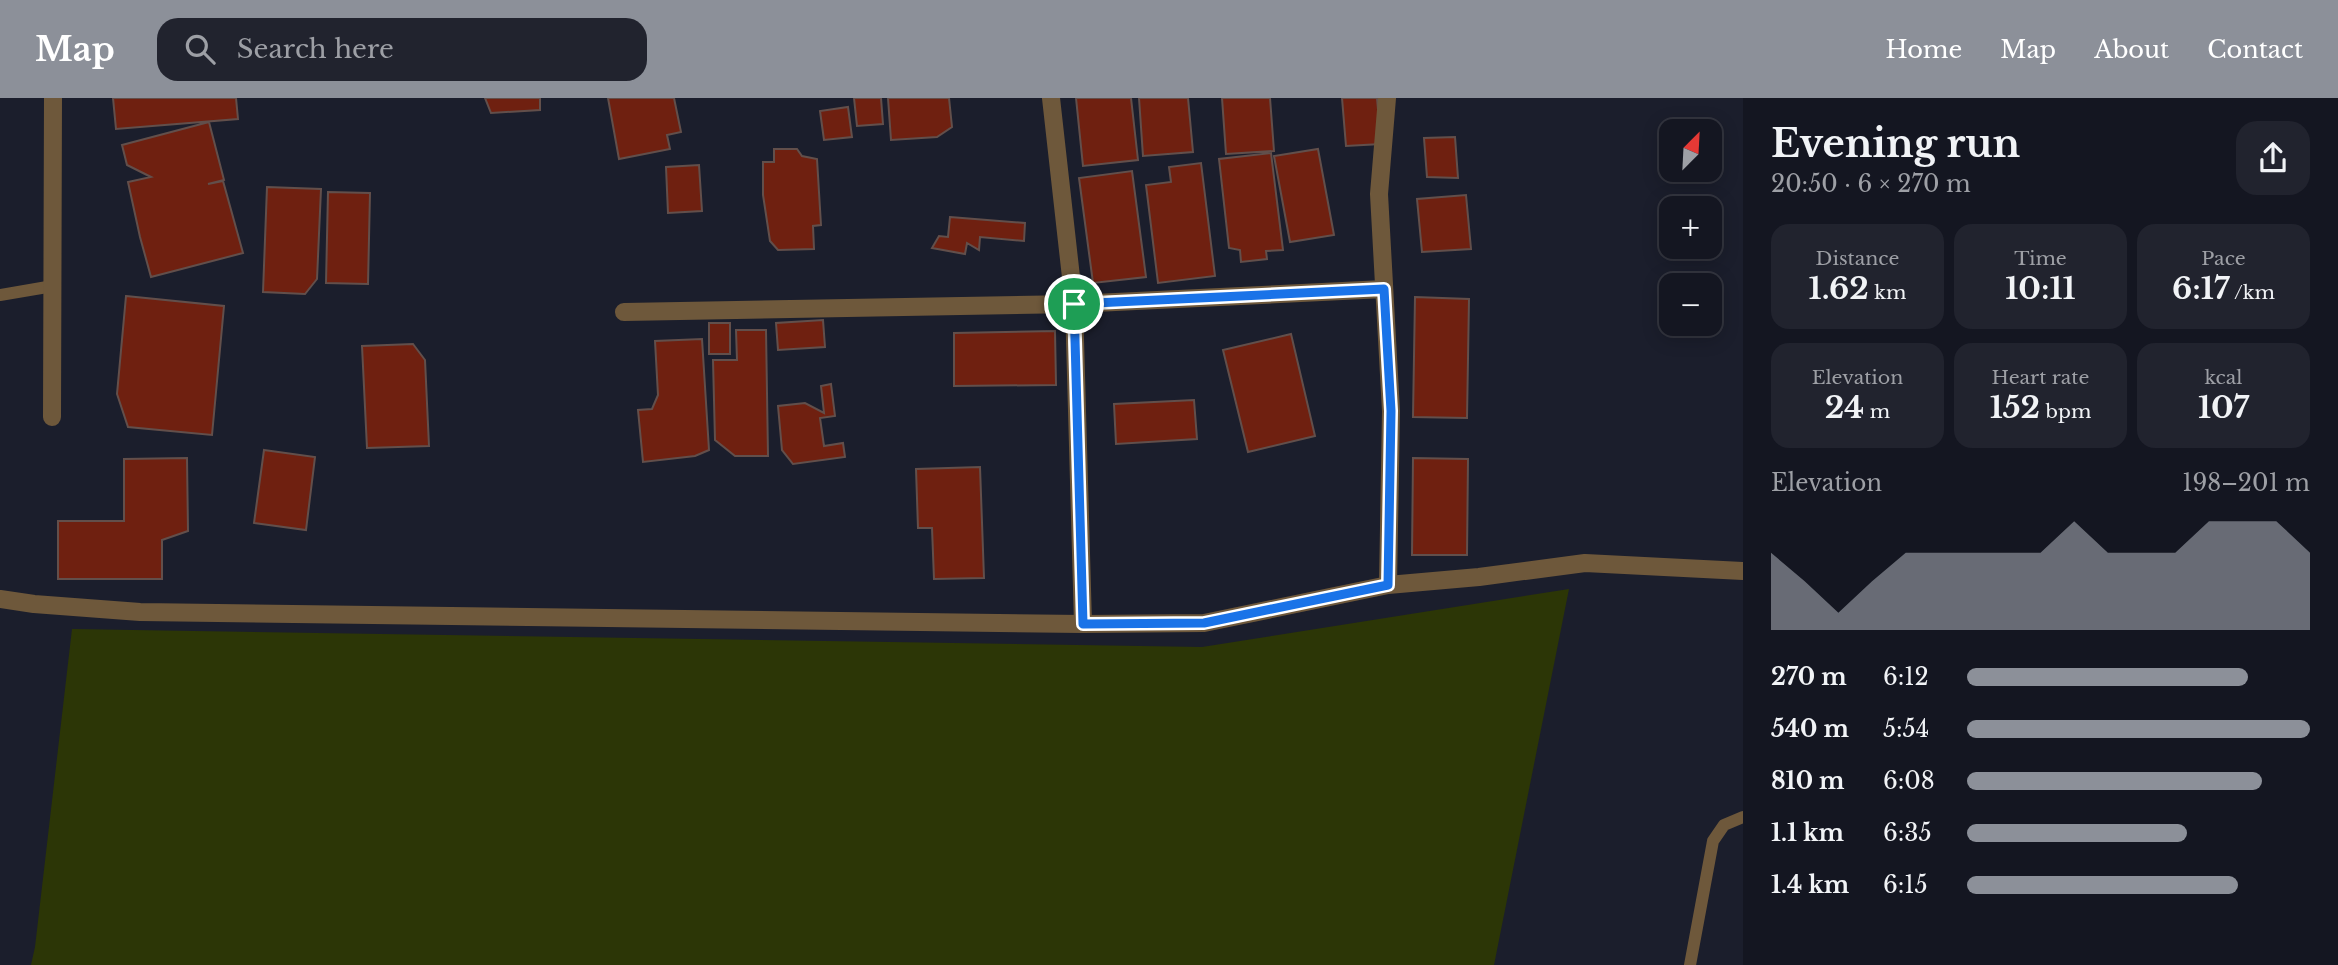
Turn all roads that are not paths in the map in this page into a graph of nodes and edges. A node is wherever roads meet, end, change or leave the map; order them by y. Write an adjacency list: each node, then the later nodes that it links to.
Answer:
1 (53, 98): 4 (street)
2 (1051, 98): 7 (street)
3 (1387, 98): 5 (street)
4 (53, 286): 6 (lane); 9 (street)
5 (1384, 289): 7 (street); 11 (street)
6 (0, 295)
7 (1074, 304): 8 (street); 13 (street)
8 (624, 312)
9 (52, 417)
10 (1743, 571): 11 (street)
11 (1388, 585): 13 (street)
12 (0, 599): 13 (street)
13 (1083, 624)
14 (1743, 817): 15 (lane)
15 (1690, 965)

